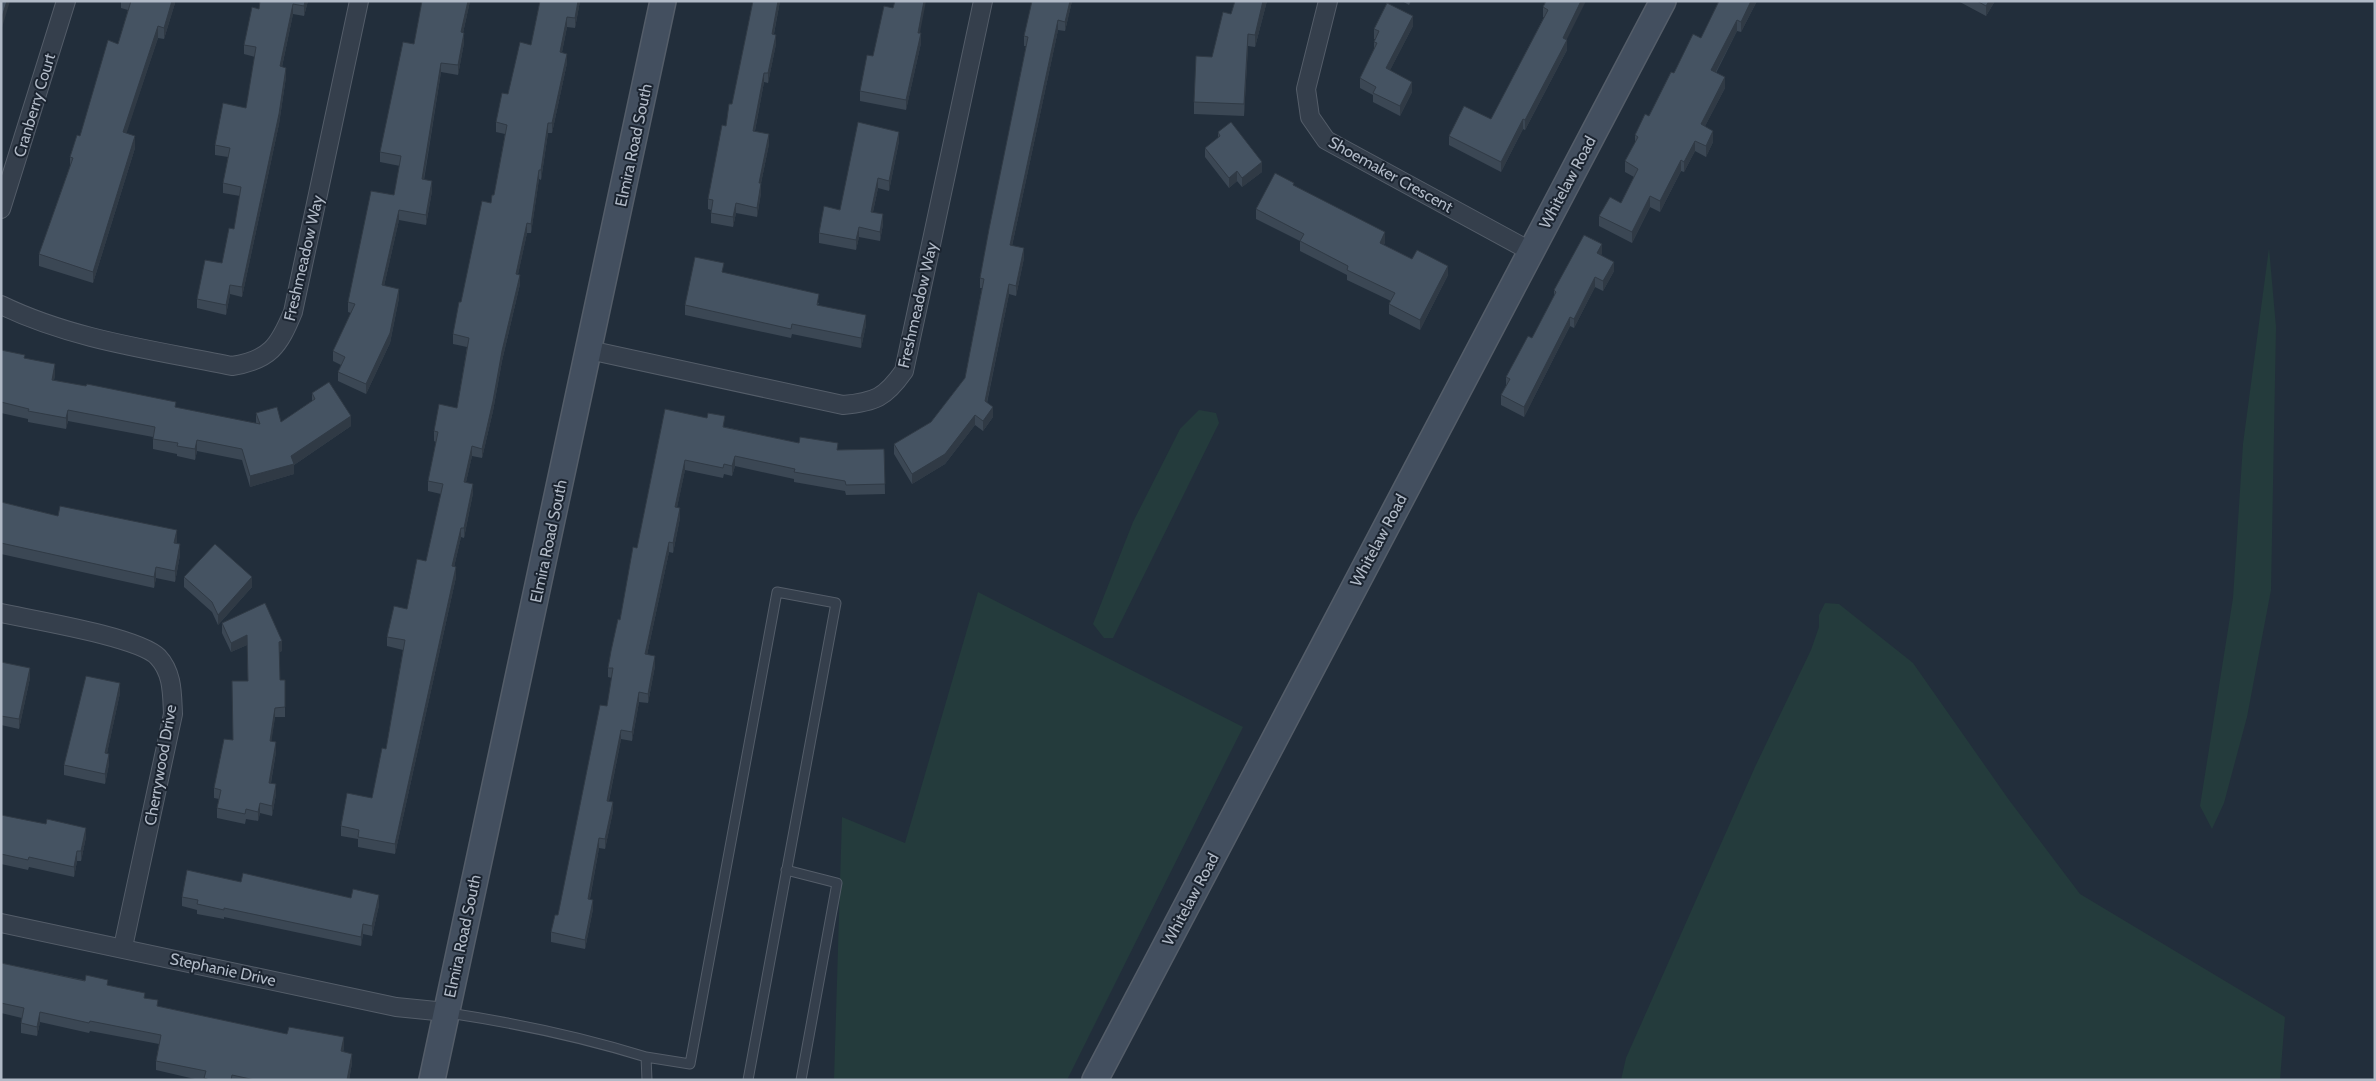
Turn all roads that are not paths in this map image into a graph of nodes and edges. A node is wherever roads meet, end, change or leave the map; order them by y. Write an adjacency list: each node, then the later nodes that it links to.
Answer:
1 (66, 1): 7 (street, Cranberry Court)
2 (359, 1): 9 (street, Freshmeadow Way)
3 (663, 1): 10 (street, Elmira Road South)
4 (983, 1): 10 (street, Freshmeadow Way)
5 (1328, 1): 8 (street, Shoemaker Crescent)
6 (1663, 1): 8 (street, Whitelaw Road)
7 (1, 209)
8 (1530, 250): 21 (street, Whitelaw Road)
9 (1, 305)
10 (589, 350): 15 (street, Elmira Road South)
11 (1, 614): 14 (street, Cherrywood Drive)
12 (786, 870): 16 (lane); 19 (lane); 20 (lane)
13 (1, 923): 14 (street, Stephanie Drive)
14 (123, 948): 15 (street, Stephanie Drive)
15 (446, 1012): 16 (lane); 17 (street, Elmira Road South)
16 (646, 1057): 18 (lane)
17 (432, 1080)
18 (647, 1080)
19 (748, 1080)
20 (801, 1080)
21 (1095, 1080)

